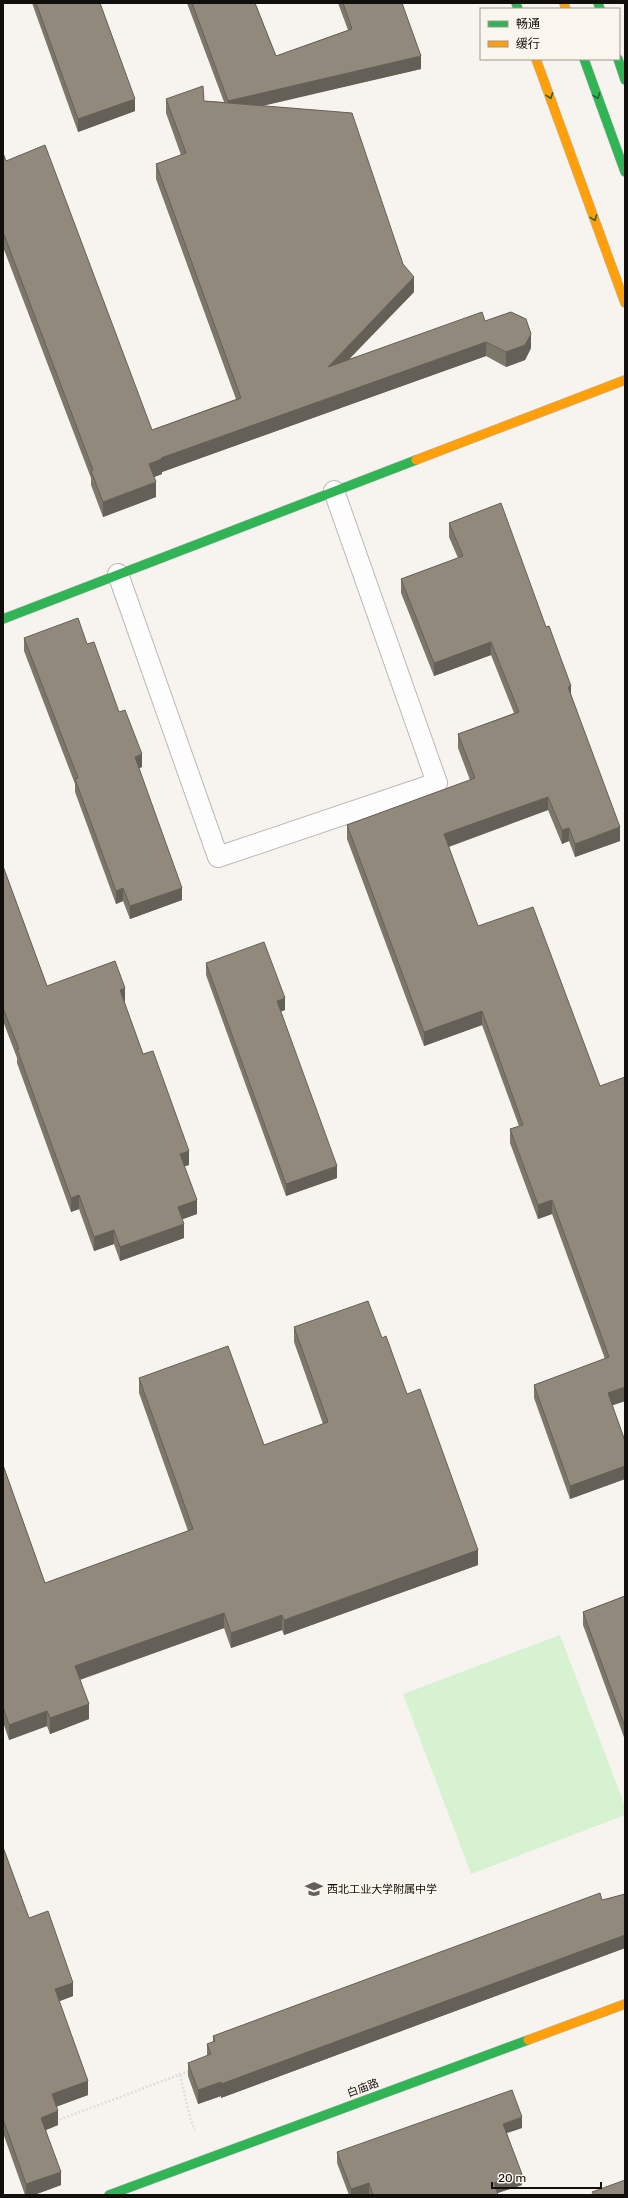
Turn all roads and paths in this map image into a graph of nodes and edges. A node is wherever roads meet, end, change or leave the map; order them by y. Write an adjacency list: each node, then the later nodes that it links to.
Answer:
1 (536, 60): 6 (street, one-way to 6)
2 (584, 60): 5 (street, one-way to 5)
3 (618, 60): 4 (street)
4 (625, 80)
5 (625, 172)
6 (625, 303)
7 (625, 380): 8 (street)
8 (334, 491): 9 (street); 9 (lane)
9 (118, 574): 10 (street)
10 (3, 619)
11 (625, 2004): 15 (street, 白庙路)
12 (194, 2069): 13 (path)
13 (180, 2075): 14 (path); 15 (path)
14 (54, 2121)
15 (208, 2158): 16 (street, 白庙路)
16 (109, 2195)

